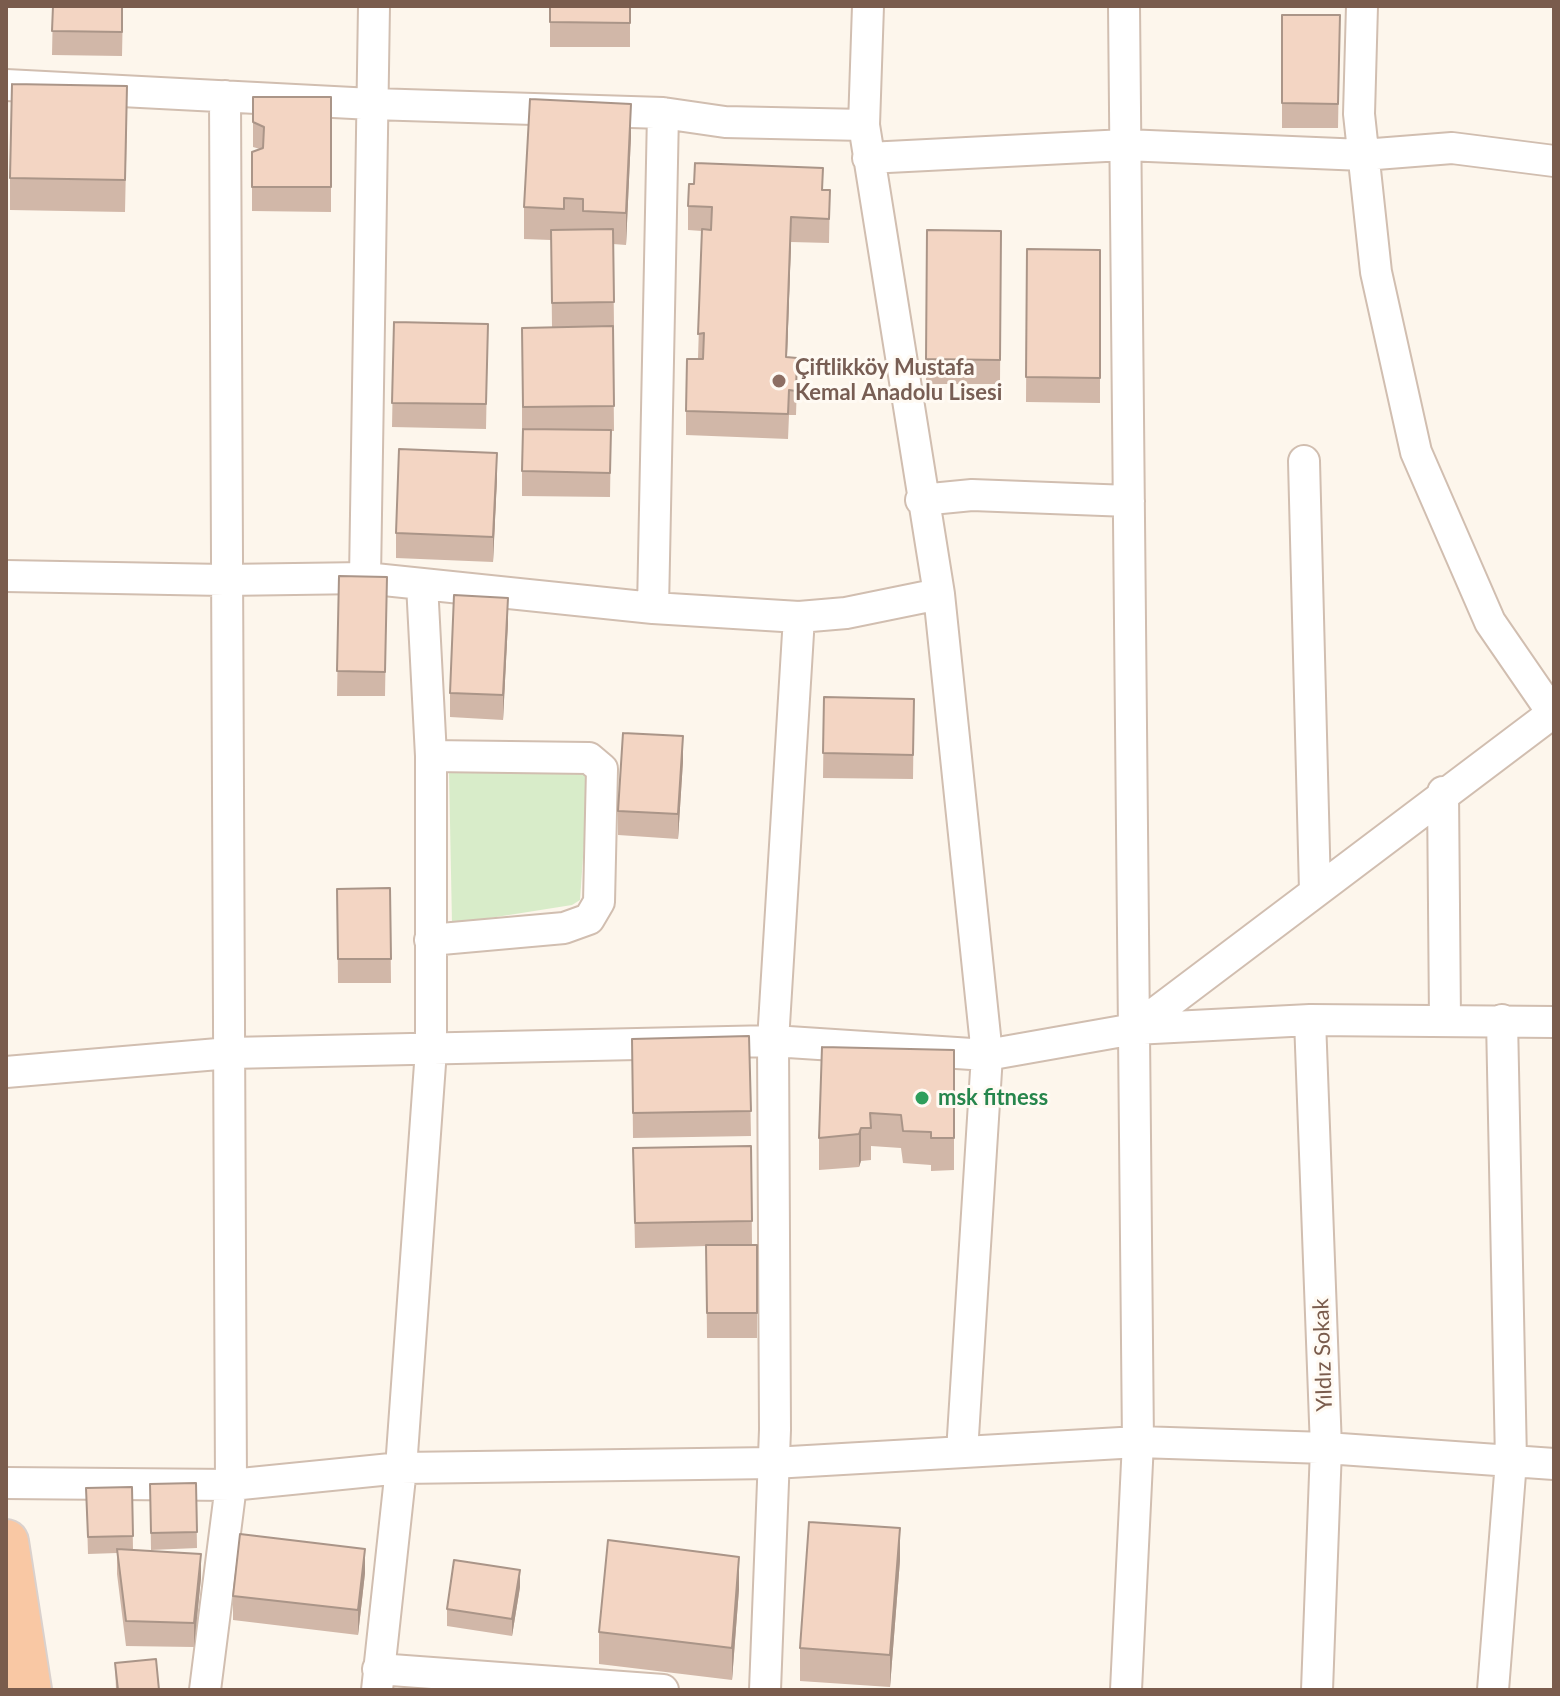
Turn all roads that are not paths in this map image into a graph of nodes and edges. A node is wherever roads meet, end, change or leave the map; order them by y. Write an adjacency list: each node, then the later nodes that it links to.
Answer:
1 (374, 6): 7 (street)
2 (868, 6): 9 (street)
3 (1124, 6): 10 (street)
4 (1362, 6): 11 (street)
5 (6, 85): 6 (street)
6 (225, 96): 7 (street); 19 (street)
7 (372, 104): 8 (street); 18 (street)
8 (663, 113): 9 (street); 22 (street)
9 (864, 125): 12 (street)
10 (1125, 145): 11 (street); 12 (street); 16 (street)
11 (1363, 155): 13 (street); 24 (street)
12 (868, 158): 15 (street)
13 (1554, 161)
14 (1304, 461): 27 (street)
15 (921, 500): 16 (street); 21 (street)
16 (1129, 501): 33 (street)
17 (6, 576): 19 (street)
18 (365, 578): 19 (street); 20 (street)
19 (224, 580): 36 (street)
20 (422, 584): 22 (street); 25 (street)
21 (939, 594): 23 (street); 37 (street)
22 (653, 608): 23 (street)
23 (799, 617): 34 (street)
24 (1553, 713): 26 (street)
25 (431, 756): 28 (street); 28 (street)
26 (1443, 792): 27 (street); 30 (street)
27 (1315, 891): 33 (street)
28 (430, 940): 35 (street)
29 (1310, 1020): 30 (street); 33 (street); 40 (street, Yıldız Sokak)
30 (1445, 1020): 31 (street)
31 (1502, 1020): 32 (street); 42 (street)
32 (1554, 1022)
33 (1134, 1029): 37 (street); 39 (street)
34 (773, 1041): 35 (street); 37 (street); 43 (street)
35 (431, 1050): 36 (street); 45 (street)
36 (230, 1053): 38 (street); 47 (street)
37 (987, 1055): 41 (street)
38 (6, 1072)
39 (1138, 1442): 40 (street); 41 (street); 54 (street)
40 (1326, 1448): 42 (street); 55 (street, Yıldız Sokak)
41 (962, 1452): 43 (street)
42 (1511, 1461): 44 (street); 56 (street)
43 (773, 1463): 45 (street); 53 (street)
44 (1554, 1464)
45 (401, 1468): 47 (street); 49 (street)
46 (6, 1483): 47 (street)
47 (231, 1485): 51 (street)
48 (6, 1542): 50 (highway)
49 (377, 1680): 52 (street)
50 (29, 1690)
51 (205, 1690)
52 (663, 1690)
53 (765, 1690)
54 (1126, 1690)
55 (1317, 1690)
56 (1493, 1690)

